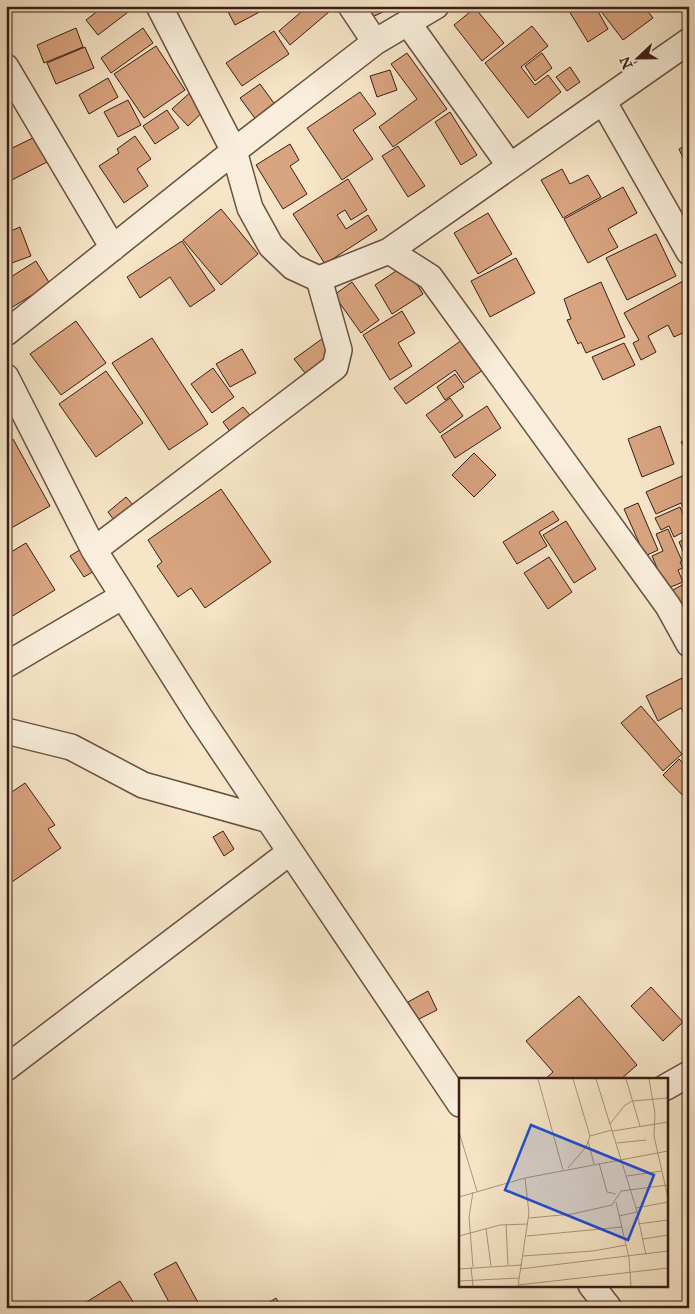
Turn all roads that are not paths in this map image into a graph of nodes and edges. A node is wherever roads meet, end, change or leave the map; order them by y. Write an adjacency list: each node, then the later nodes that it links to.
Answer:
1 (159, 6): 9 (street)
2 (351, 6): 6 (street)
3 (436, 6): 4 (street)
4 (408, 22): 6 (street); 10 (street)
5 (689, 41): 8 (street)
6 (375, 42): 9 (street)
7 (6, 67): 11 (street)
8 (603, 101): 10 (street); 13 (street)
9 (234, 151): 11 (street); 14 (street)
10 (510, 166): 12 (street)
11 (113, 248): 15 (street)
12 (389, 251): 14 (street); 19 (street)
13 (689, 252)
14 (319, 279): 17 (street)
15 (6, 333)
16 (6, 377): 17 (street)
17 (94, 550): 18 (street)
18 (123, 596): 20 (street); 22 (street)
19 (689, 644)
20 (6, 666)
21 (6, 732): 22 (street)
22 (269, 820): 23 (street)
23 (290, 852): 24 (street); 27 (street)
24 (6, 1068)
25 (689, 1074): 26 (street)
26 (668, 1086)
27 (459, 1103)
28 (593, 1286): 29 (street)
29 (609, 1308)

